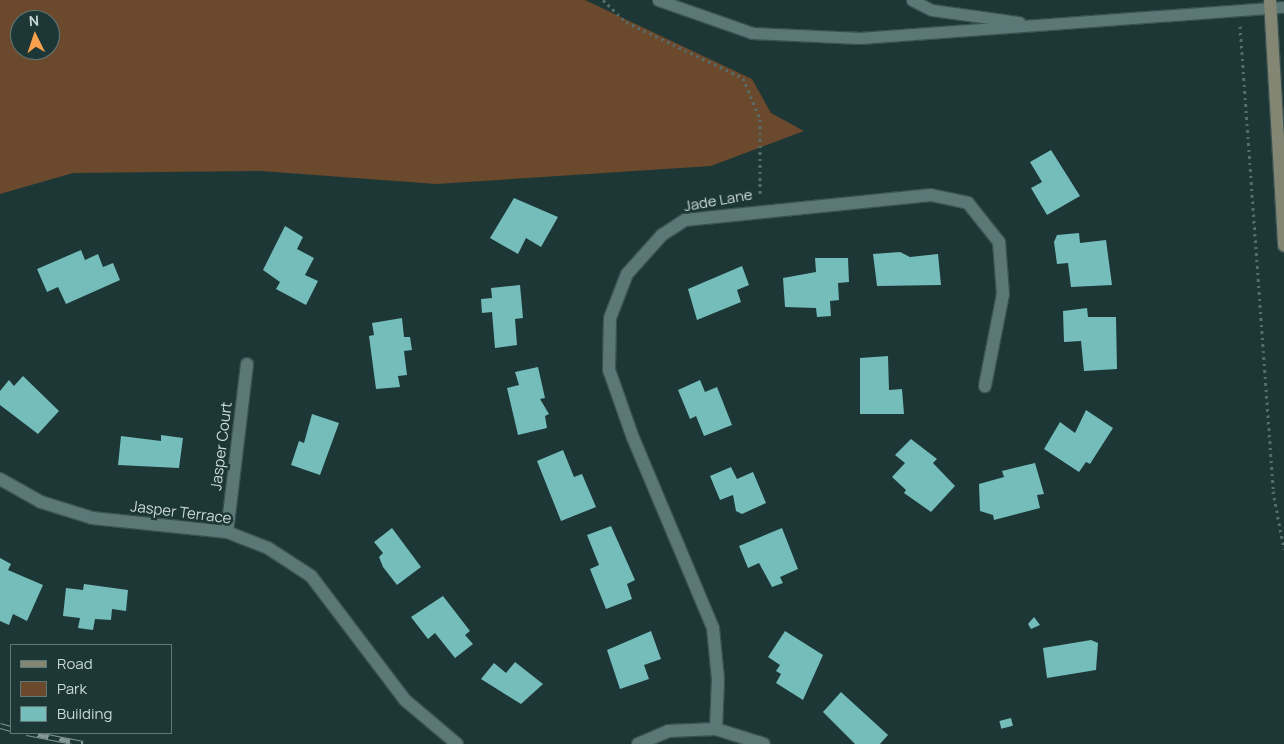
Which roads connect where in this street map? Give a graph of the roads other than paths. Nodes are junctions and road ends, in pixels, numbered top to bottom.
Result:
1 (658, 0) edge
2 (912, 0) edge
3 (1270, 4) edge
4 (1284, 7) edge
5 (1045, 25) junction
6 (1284, 246) edge
7 (247, 364) dead end
8 (985, 386) dead end
9 (0, 479) edge
10 (227, 532) junction
11 (716, 729) junction
12 (457, 744) edge
13 (638, 744) edge
14 (764, 744) edge

1 - 5 lane
2 - 5 lane
3 - 4 lane
3 - 5 lane
3 - 6 main road
7 - 10 street, Jasper Court
8 - 11 street, Jade Lane
9 - 10 street, Jasper Terrace
10 - 12 street, Jasper Terrace
11 - 13 street
11 - 14 street

